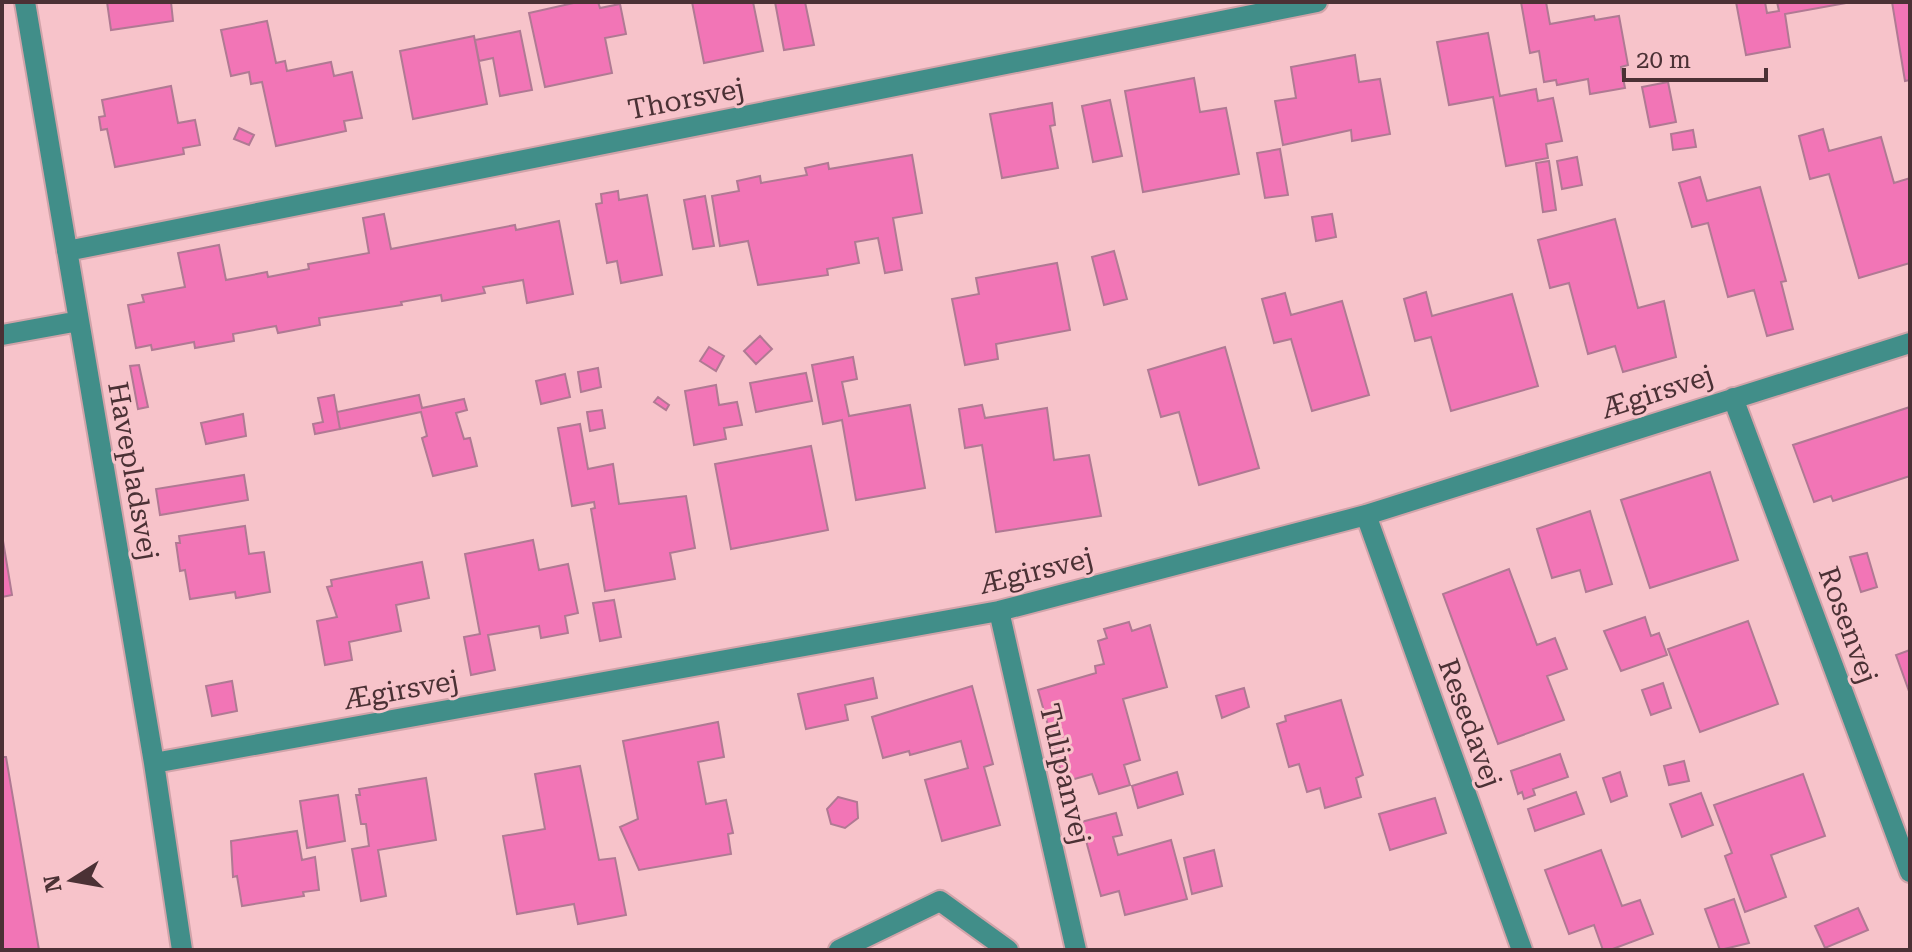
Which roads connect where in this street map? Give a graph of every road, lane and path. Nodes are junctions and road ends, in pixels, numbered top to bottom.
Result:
1 (25, 2) edge
2 (1317, 2) edge
3 (67, 251) junction
4 (79, 321) junction
5 (2, 335) edge
6 (1910, 343) edge
7 (1733, 398) junction
8 (1366, 515) junction
9 (999, 611) junction
10 (154, 763) junction
11 (1910, 872) edge
12 (182, 950) edge
13 (839, 950) edge
14 (1008, 950) edge
15 (1076, 950) edge
16 (1522, 950) edge

1 - 3 street, Havepladsvej
2 - 3 street, Thorsvej
3 - 4 street, Havepladsvej
4 - 5 street
4 - 10 street, Havepladsvej
6 - 7 street, Ægirsvej
7 - 8 street, Ægirsvej
7 - 11 street, Rosenvej
8 - 9 street, Ægirsvej
8 - 16 street, Resedavej
9 - 10 street, Ægirsvej
9 - 15 street, Tulipanvej
10 - 12 street, Havepladsvej
13 - 14 street

